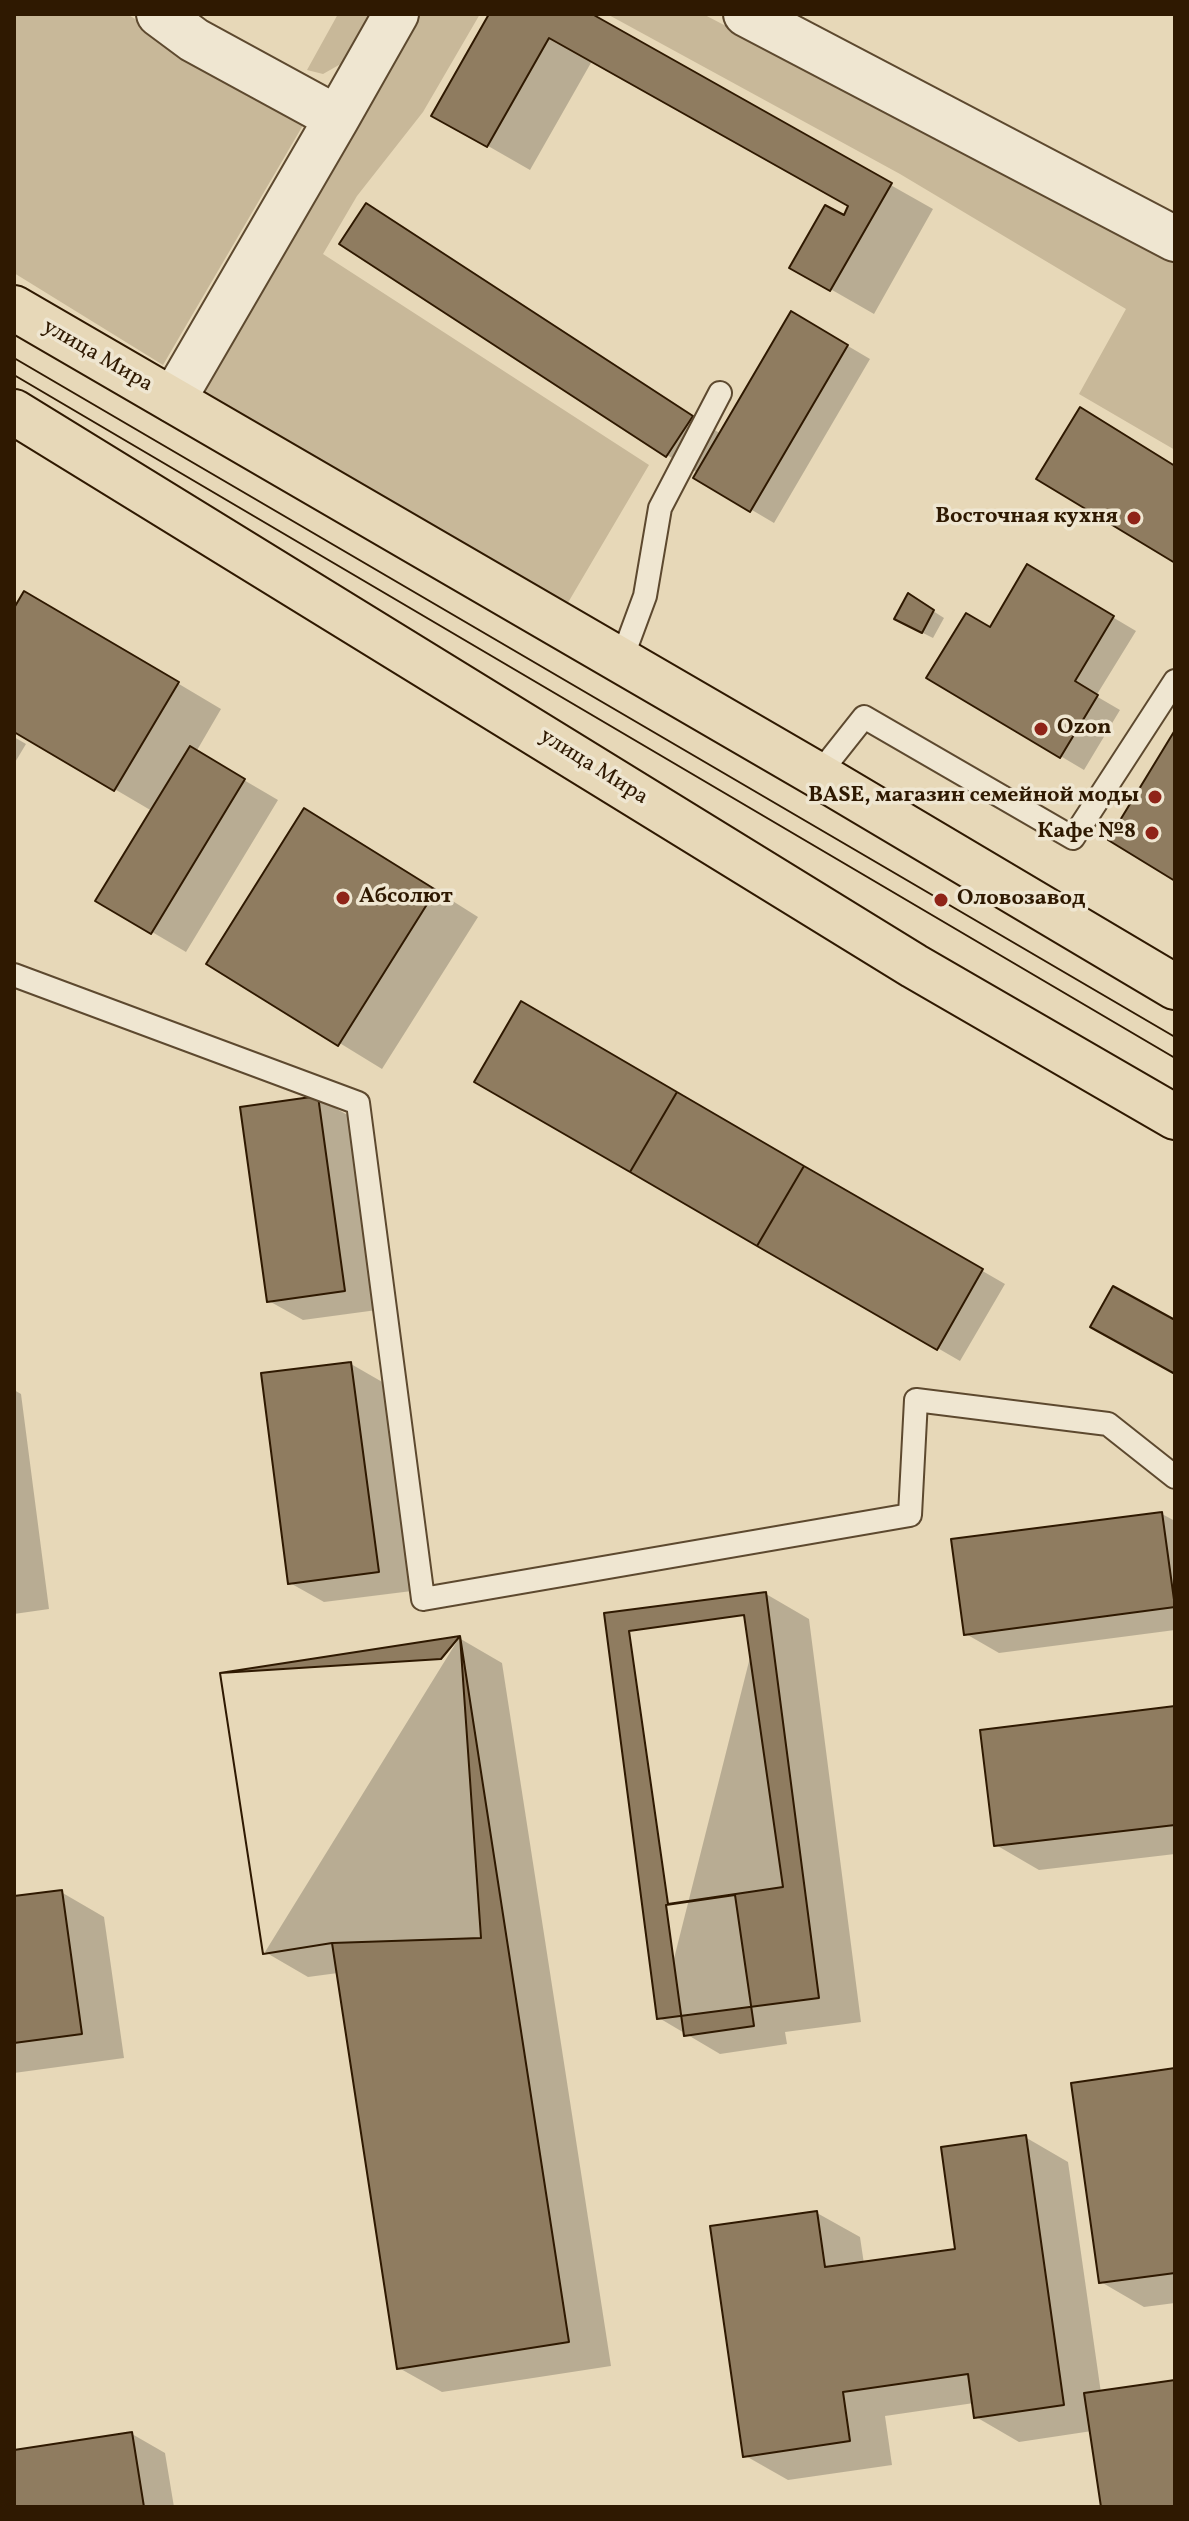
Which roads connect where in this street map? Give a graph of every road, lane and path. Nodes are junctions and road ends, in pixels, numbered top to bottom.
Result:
1 (159, 14) edge
2 (396, 14) edge
3 (746, 14) edge
4 (337, 118) junction
5 (1175, 239) edge
6 (14, 308) edge
7 (720, 393) dead end
8 (173, 400) junction
9 (14, 412) edge
10 (621, 661) junction
11 (1175, 681) edge
12 (818, 775) junction
13 (14, 975) edge
14 (1175, 987) edge
15 (1175, 1117) edge
16 (1175, 1477) edge

1 - 4 street
2 - 4 street
3 - 5 street
4 - 8 street
6 - 8 main road, улица Мира
7 - 10 lane
8 - 10 main road, улица Мира
9 - 15 main road, улица Мира
10 - 12 main road, улица Мира
11 - 12 lane
12 - 14 main road, улица Мира
13 - 16 lane

